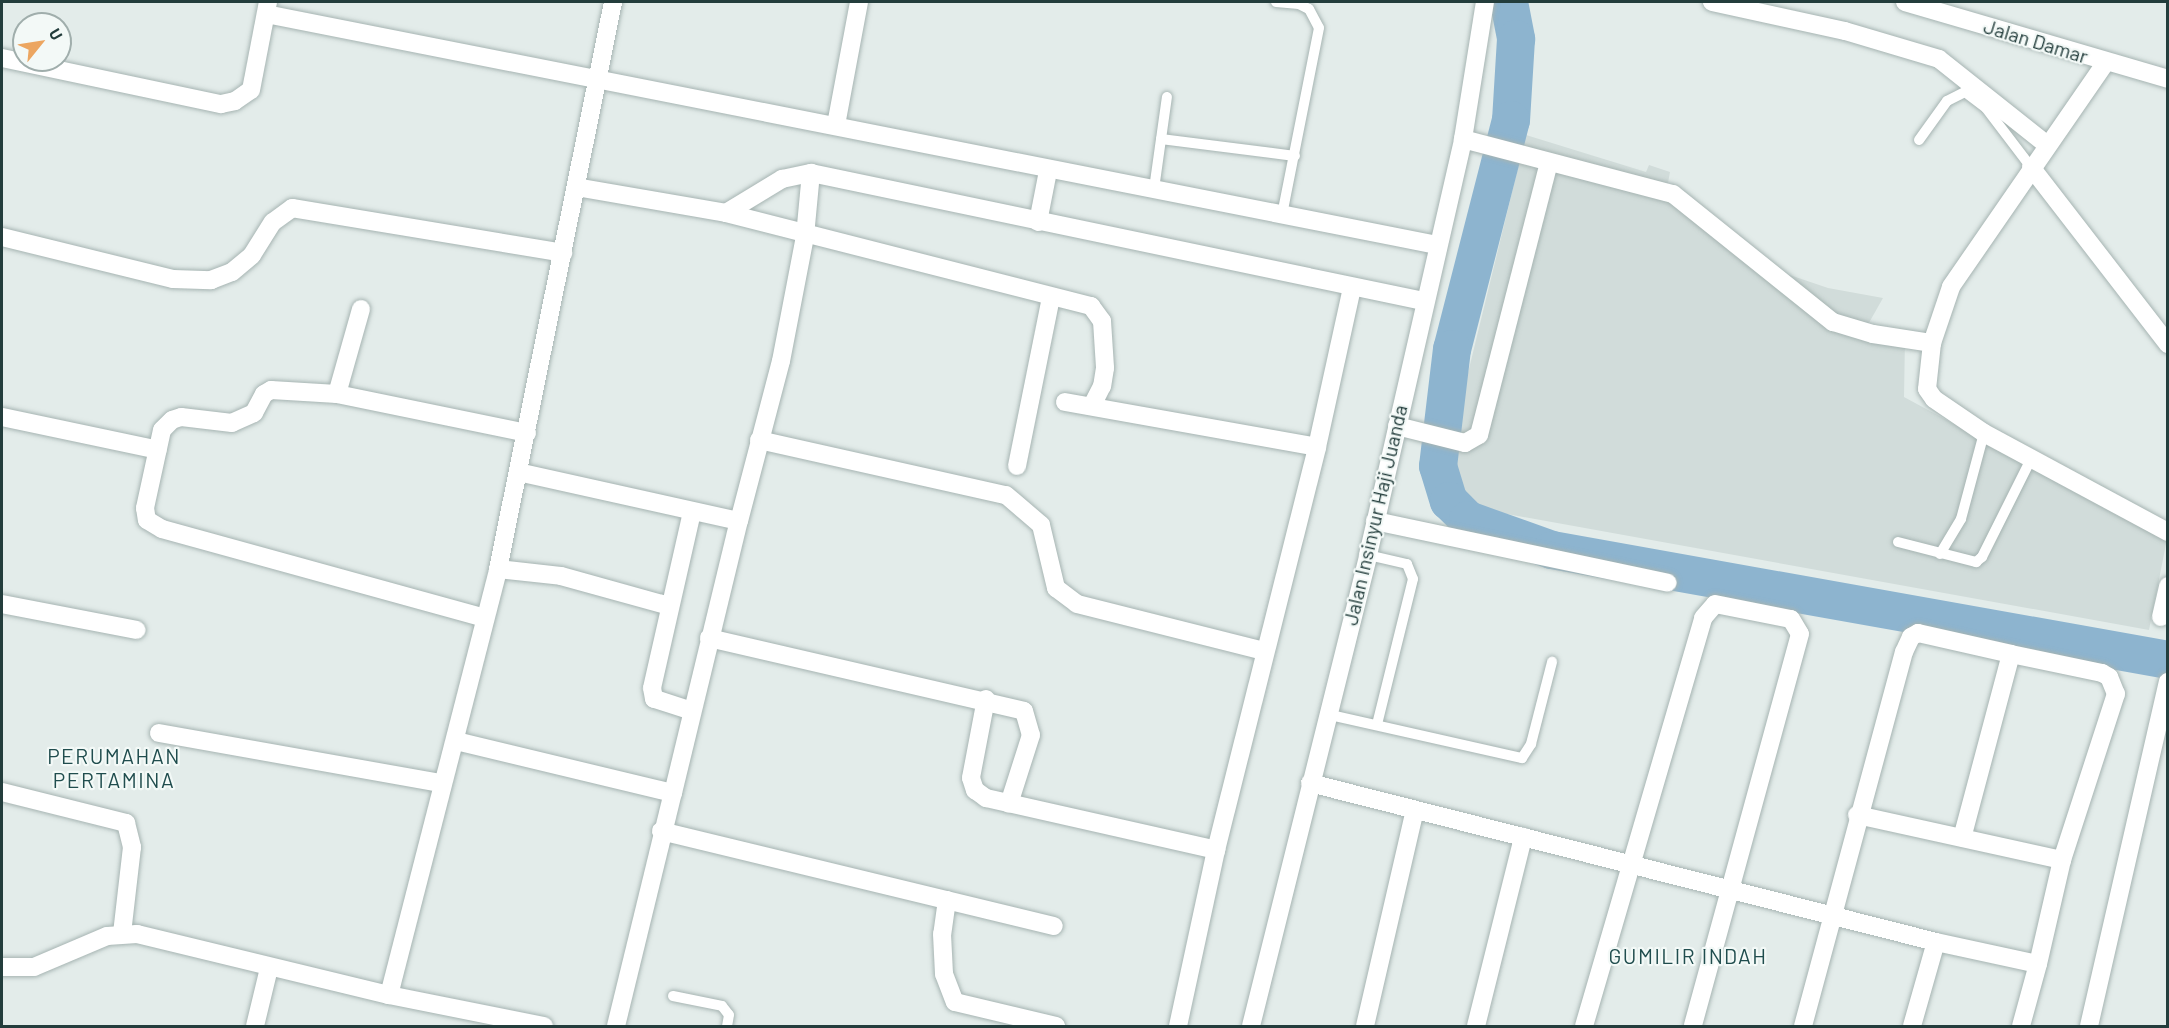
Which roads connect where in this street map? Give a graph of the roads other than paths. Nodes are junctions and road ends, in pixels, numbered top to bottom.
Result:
1 (613, 2) edge
2 (859, 2) edge
3 (1276, 2) edge
4 (1485, 2) edge
5 (1712, 2) edge
6 (1905, 2) edge
7 (267, 8) edge
8 (2, 58) edge
9 (2106, 62) junction
10 (597, 77) junction
11 (2168, 80) edge
12 (1167, 97) dead end
13 (836, 125) junction
14 (1161, 139) junction
15 (1463, 139) junction
16 (1919, 140) dead end
17 (2047, 144) junction
18 (1295, 156) junction
19 (1548, 163) junction
20 (2031, 167) junction
21 (1048, 171) junction
22 (811, 173) junction
23 (576, 187) junction
24 (1154, 189) junction
25 (726, 213) junction
26 (1282, 215) junction
27 (1038, 222) junction
28 (805, 236) junction
29 (2, 237) edge
30 (1437, 245) junction
31 (564, 253) junction
32 (1352, 288) junction
33 (1051, 298) junction
34 (1423, 301) junction
35 (361, 309) dead end
36 (1932, 343) junction
37 (2168, 344) edge
38 (337, 394) junction
39 (1065, 402) dead end
40 (1092, 406) junction
41 (2, 417) edge
42 (1397, 426) junction
43 (527, 433) junction
44 (1984, 433) junction
45 (759, 440) junction
46 (1317, 447) junction
47 (158, 450) junction
48 (2031, 458) junction
49 (1017, 466) dead end
50 (518, 472) junction
51 (692, 512) junction
52 (739, 521) junction
53 (1375, 522) junction
54 (2168, 532) edge
55 (1899, 542) dead end
56 (1940, 554) junction
57 (1368, 555) junction
58 (498, 569) junction
59 (1668, 584) dead end
60 (2168, 586) edge
61 (2, 604) edge
62 (669, 606) junction
63 (2161, 616) dead end
64 (485, 618) junction
65 (137, 630) dead end
66 (709, 638) junction
67 (1264, 651) junction
68 (2011, 654) junction
69 (1552, 662) dead end
70 (2168, 682) edge
71 (986, 699) junction
72 (692, 711) junction
73 (1326, 714) junction
74 (1377, 724) junction
75 (159, 733) dead end
76 (456, 741) junction
77 (440, 783) junction
78 (1310, 783) junction
79 (2, 792) edge
80 (673, 793) junction
81 (1009, 804) junction
82 (1415, 810) junction
83 (1857, 815) junction
84 (661, 831) junction
85 (1523, 837) junction
86 (1962, 838) junction
87 (1216, 850) junction
88 (2062, 861) junction
89 (1629, 864) junction
90 (1732, 890) junction
91 (947, 900) junction
92 (1833, 916) junction
93 (1054, 926) dead end
94 (122, 934) junction
95 (1936, 942) junction
96 (2038, 964) junction
97 (2, 968) edge
98 (269, 968) junction
99 (388, 995) junction
100 (673, 996) dead end
101 (255, 1026) edge
102 (544, 1026) edge
103 (616, 1026) edge
104 (727, 1026) edge
105 (1056, 1026) edge
106 (1178, 1026) edge
107 (1251, 1026) edge
108 (1365, 1026) edge
109 (1476, 1026) edge
110 (1584, 1026) edge
111 (1693, 1026) edge
112 (1803, 1026) edge
113 (1912, 1026) edge
114 (2021, 1026) edge
115 (2090, 1026) edge

1 - 10 street
2 - 13 street
3 - 18 lane
4 - 15 street, Jalan Insinyur Haji Juanda
5 - 17 street
6 - 9 street, Jalan Damar
7 - 8 street
7 - 10 street
9 - 11 street, Jalan Damar
9 - 17 street
10 - 13 street
10 - 23 street
12 - 14 lane
13 - 21 street
14 - 18 lane
14 - 24 lane
15 - 19 street
15 - 30 street, Jalan Insinyur Haji Juanda
16 - 20 lane
17 - 20 street
18 - 26 lane
19 - 36 street
19 - 42 street
20 - 36 street
20 - 37 street
21 - 24 street
21 - 27 street
22 - 25 street
22 - 27 street
22 - 28 street
23 - 25 street
23 - 31 street
24 - 26 street
25 - 28 street
26 - 30 street
27 - 32 street
28 - 33 street
28 - 45 street
29 - 31 street
30 - 34 street, Jalan Insinyur Haji Juanda
31 - 43 street
32 - 34 street
32 - 46 street
33 - 40 street
33 - 49 street
34 - 42 street, Jalan Insinyur Haji Juanda
35 - 38 street
36 - 44 street
38 - 43 street
38 - 47 street
39 - 40 street
40 - 46 street
41 - 47 street
42 - 53 street, Jalan Insinyur Haji Juanda
43 - 50 street
44 - 48 street
44 - 56 lane
45 - 52 street
45 - 67 street
46 - 67 street
47 - 64 street
48 - 54 street
48 - 56 lane
50 - 51 street
50 - 58 street
51 - 52 street
51 - 62 street
52 - 66 street
53 - 57 street, Jalan Insinyur Haji Juanda
53 - 59 street
55 - 56 lane
57 - 73 street, Jalan Insinyur Haji Juanda
57 - 74 lane
58 - 62 street
58 - 64 street
60 - 63 street
61 - 65 street
62 - 72 street
64 - 76 street
66 - 71 street
66 - 72 street
67 - 87 street
68 - 83 street
68 - 86 street
68 - 88 street
69 - 74 lane
70 - 115 street
71 - 81 street
71 - 81 street
72 - 80 street
73 - 74 lane
73 - 78 street, Jalan Insinyur Haji Juanda
75 - 77 street
76 - 77 street
76 - 80 street
77 - 99 street
78 - 82 street
78 - 107 street, Jalan Insinyur Haji Juanda
79 - 94 street
80 - 84 street
81 - 87 street
82 - 85 street
82 - 108 street
83 - 86 street
83 - 92 street
84 - 91 street
84 - 103 street
85 - 89 street
85 - 109 street
86 - 88 street
87 - 106 street
88 - 96 street
89 - 90 street
89 - 90 street
89 - 110 street
90 - 92 street
90 - 111 street
91 - 93 street
91 - 105 street
92 - 95 street
92 - 112 street
94 - 97 street
94 - 98 street
95 - 96 street
95 - 113 street
96 - 114 street
98 - 99 street
98 - 101 street
99 - 102 street
100 - 104 lane

